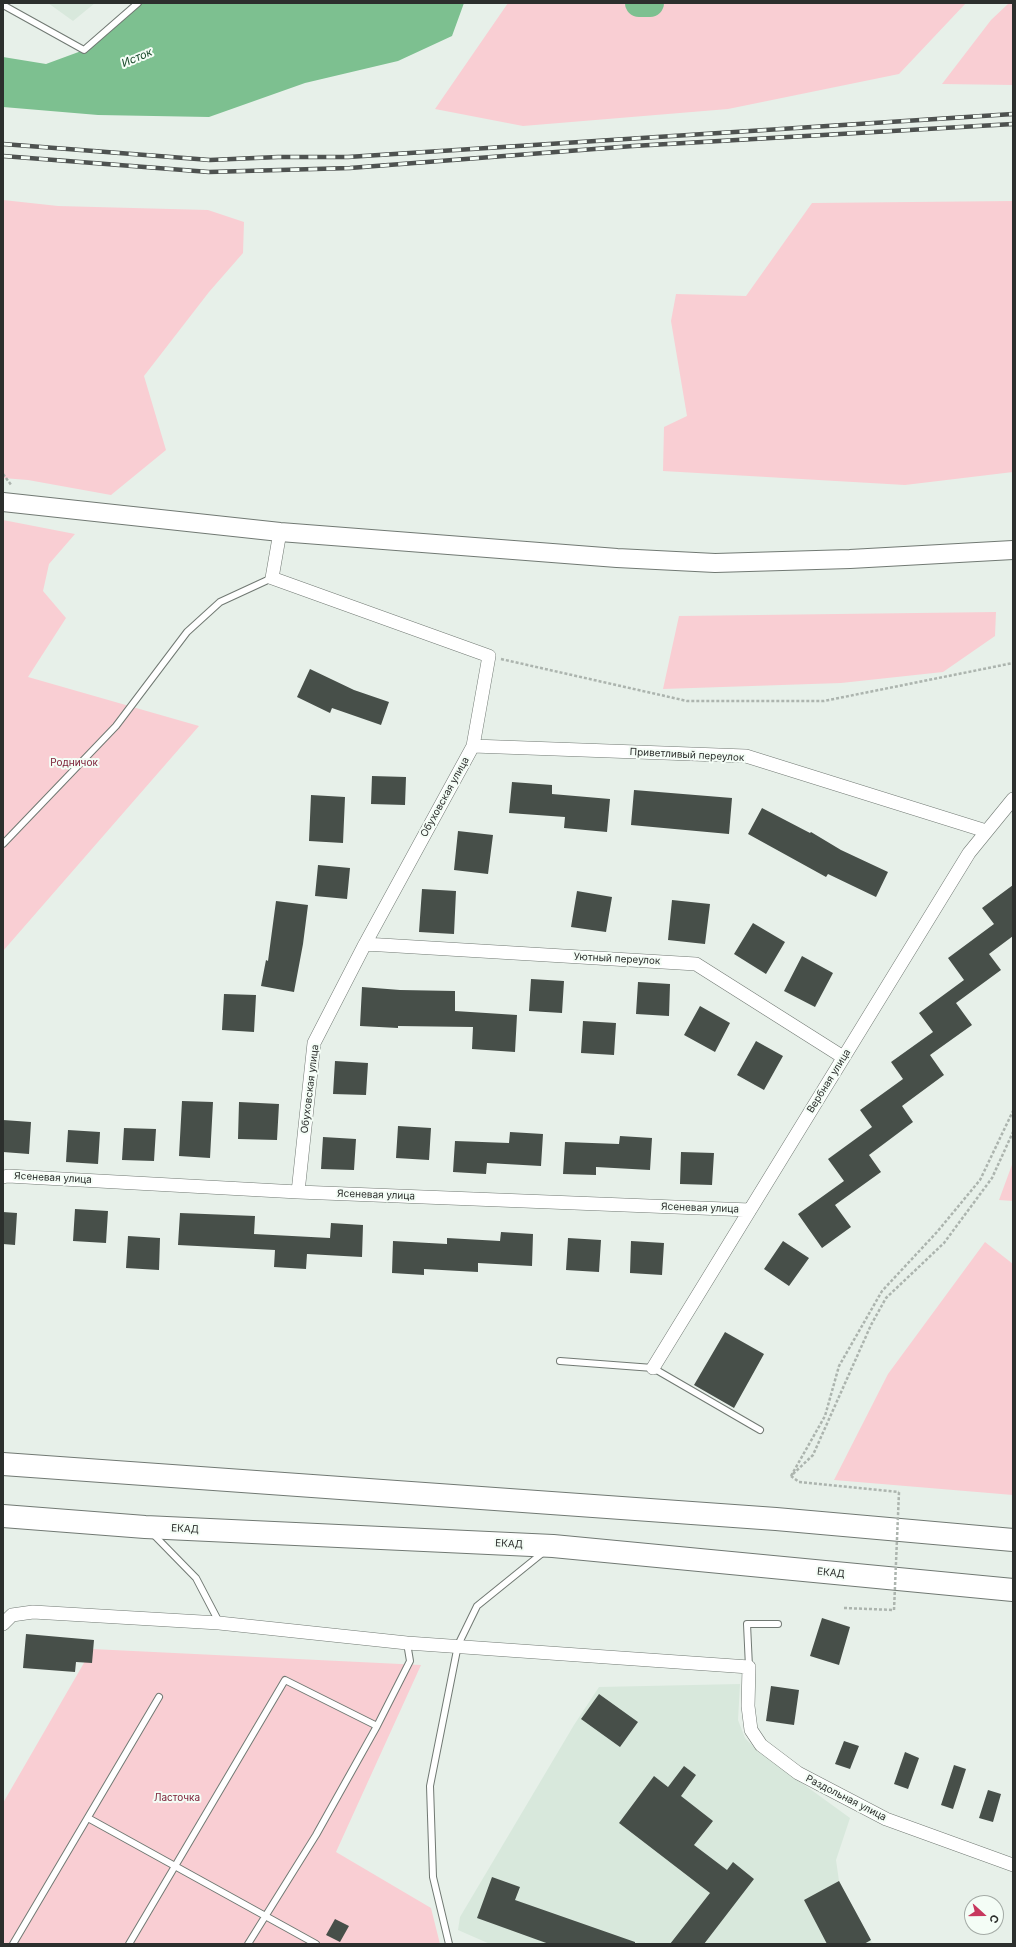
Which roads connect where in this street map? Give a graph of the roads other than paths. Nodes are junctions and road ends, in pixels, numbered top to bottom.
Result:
1 (138, 3) edge
2 (3, 6) edge
3 (3, 502) edge
4 (280, 532) junction
5 (1013, 550) edge
6 (272, 578) junction
7 (473, 746) junction
8 (1013, 799) edge
9 (986, 831) junction
10 (3, 844) edge
11 (365, 944) junction
12 (843, 1057) junction
13 (3, 1177) edge
14 (298, 1192) junction
15 (750, 1210) junction
16 (560, 1361) dead end
17 (653, 1368) junction
18 (760, 1430) dead end
19 (3, 1464) edge
20 (3, 1516) edge
21 (145, 1527) junction
22 (1013, 1540) edge
23 (553, 1546) junction
24 (1013, 1590) edge
25 (8, 1619) edge
26 (219, 1623) junction
27 (778, 1624) dead end
28 (406, 1643) junction
29 (458, 1645) junction
30 (749, 1667) junction
31 (159, 1697) dead end
32 (377, 1726) junction
33 (88, 1818) junction
34 (1013, 1865) edge
35 (174, 1867) junction
36 (264, 1916) junction
37 (13, 1944) edge
38 (129, 1944) edge
39 (248, 1944) edge
40 (316, 1944) edge
41 (449, 1944) edge

1 - 2 lane
3 - 4 main road
4 - 5 main road
4 - 6 street
6 - 7 street, Обуховская улица
6 - 10 lane
7 - 9 street, Приветливый переулок
7 - 11 street, Обуховская улица
8 - 9 street, Вербная улица
9 - 12 street, Вербная улица
11 - 12 street, Уютный переулок
11 - 14 street, Обуховская улица
12 - 15 street, Вербная улица
13 - 14 street, Ясеневая улица
14 - 15 street, Ясеневая улица
15 - 17 street, Вербная улица
16 - 17 lane
17 - 18 lane
19 - 22 highway
20 - 21 highway, ЕКАД
21 - 23 highway, ЕКАД
21 - 26 lane
23 - 24 highway, ЕКАД
23 - 29 lane
25 - 26 street
26 - 28 street
27 - 30 lane
28 - 29 street
28 - 32 lane
29 - 30 street
29 - 41 lane
30 - 34 street, Раздольная улица
31 - 33 lane
32 - 35 lane
32 - 36 lane
33 - 35 lane
33 - 37 lane
35 - 36 lane
35 - 38 lane
36 - 39 lane
36 - 40 lane

